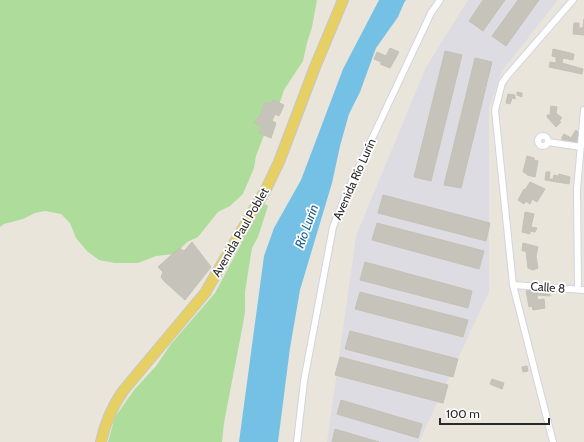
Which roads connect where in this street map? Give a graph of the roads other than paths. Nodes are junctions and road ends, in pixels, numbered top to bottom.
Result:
1 (343, 0) edge
2 (440, 0) edge
3 (573, 0) edge
4 (584, 110) edge
5 (548, 142) dead end
6 (581, 147) junction
7 (513, 284) junction
8 (581, 290) edge
9 (101, 442) edge
10 (297, 442) edge
11 (552, 442) edge

1 - 9 main road, Avenida Paul Poblet
2 - 10 street, Avenida Río Lurín
3 - 7 street
4 - 6 street
5 - 6 street
6 - 8 street
7 - 8 street, Calle 8
7 - 11 street

